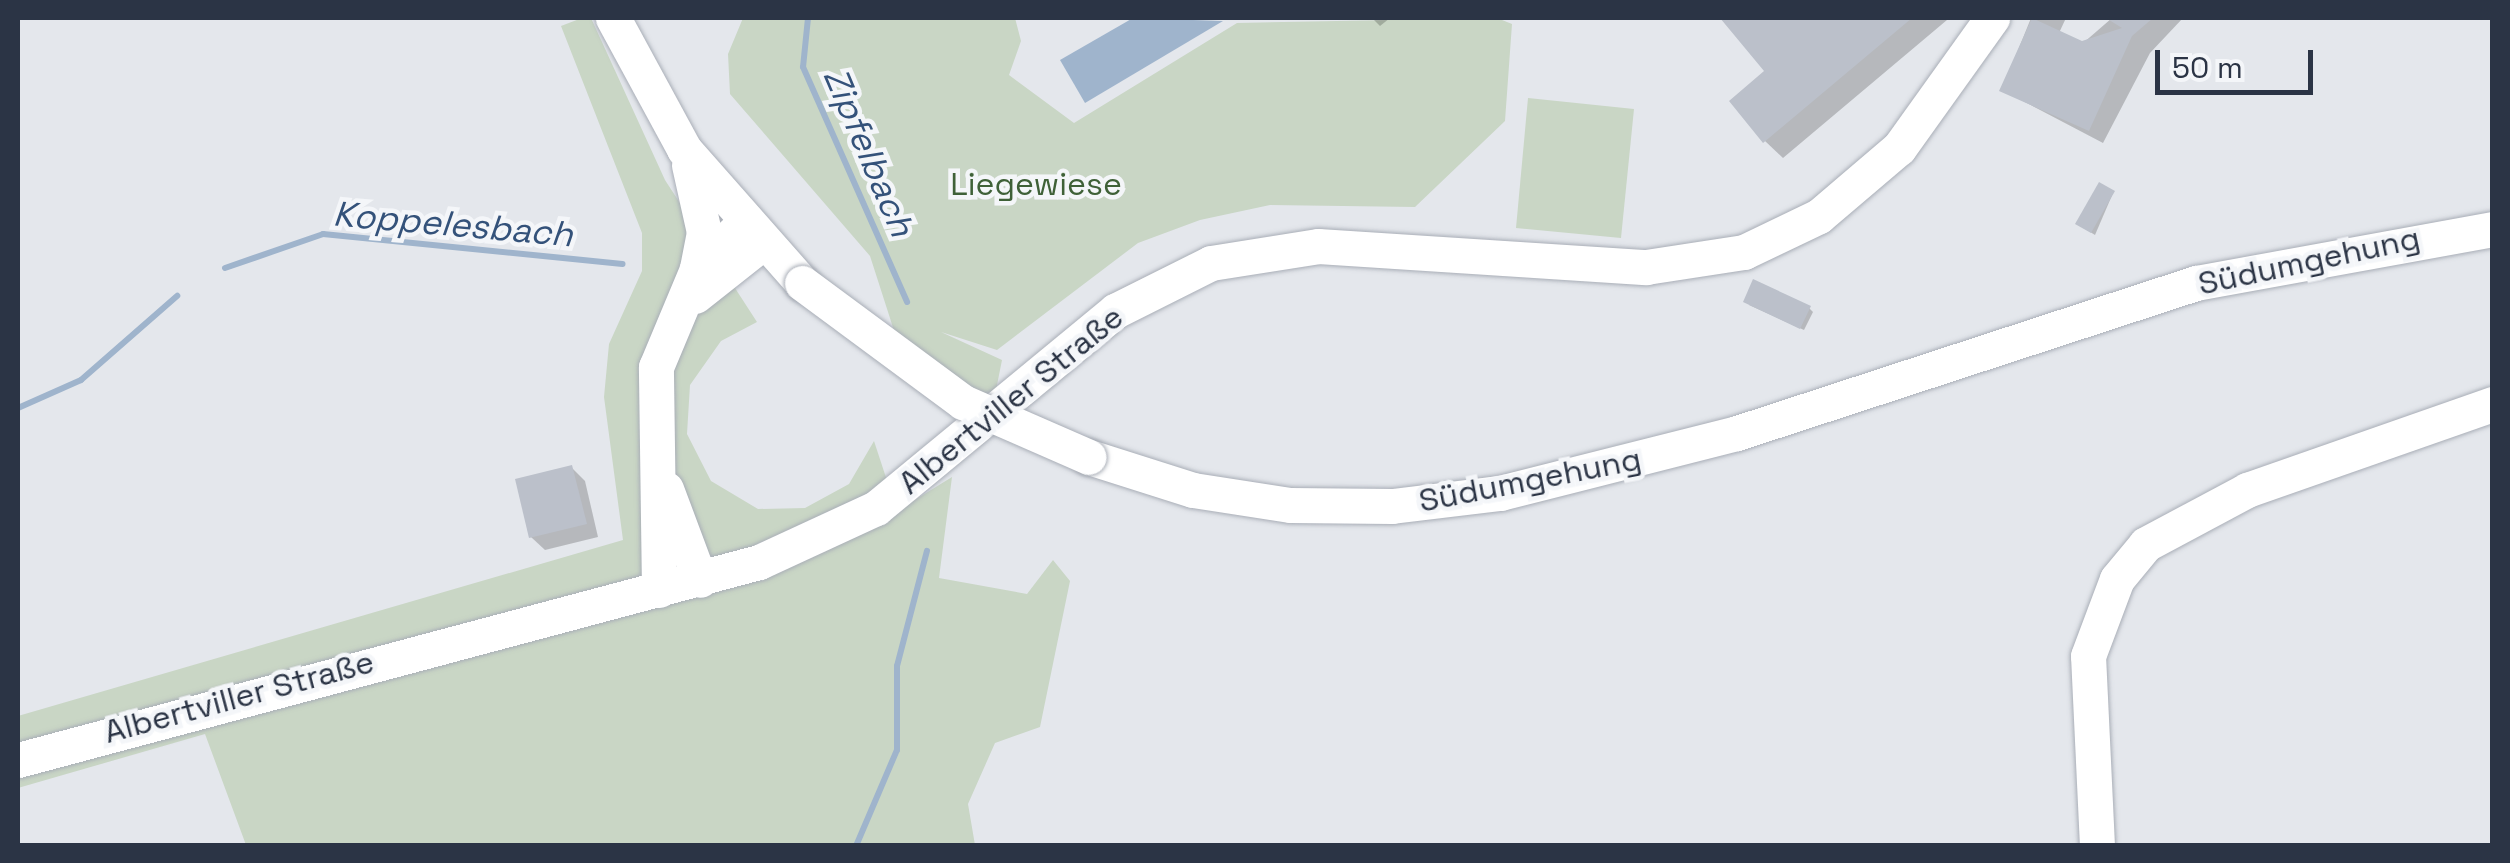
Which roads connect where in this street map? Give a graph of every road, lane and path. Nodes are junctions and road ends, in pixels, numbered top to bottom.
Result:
1 (613, 18) edge
2 (1992, 18) edge
3 (684, 149) junction
4 (2492, 228) edge
5 (753, 233) junction
6 (697, 269) junction
7 (675, 313) junction
8 (2492, 404) edge
9 (656, 465) junction
10 (700, 580) junction
11 (659, 590) junction
12 (18, 760) edge
13 (2097, 846) edge

1 - 3 street, Südumgehung
2 - 10 street, Albertviller Straße
3 - 5 street, Südumgehung
3 - 6 street
4 - 5 street, Südumgehung, bridge
5 - 6 street
5 - 7 street
6 - 7 street
7 - 9 street
8 - 13 street
9 - 10 street
9 - 11 street
10 - 11 street, Albertviller Straße
11 - 12 street, Albertviller Straße

